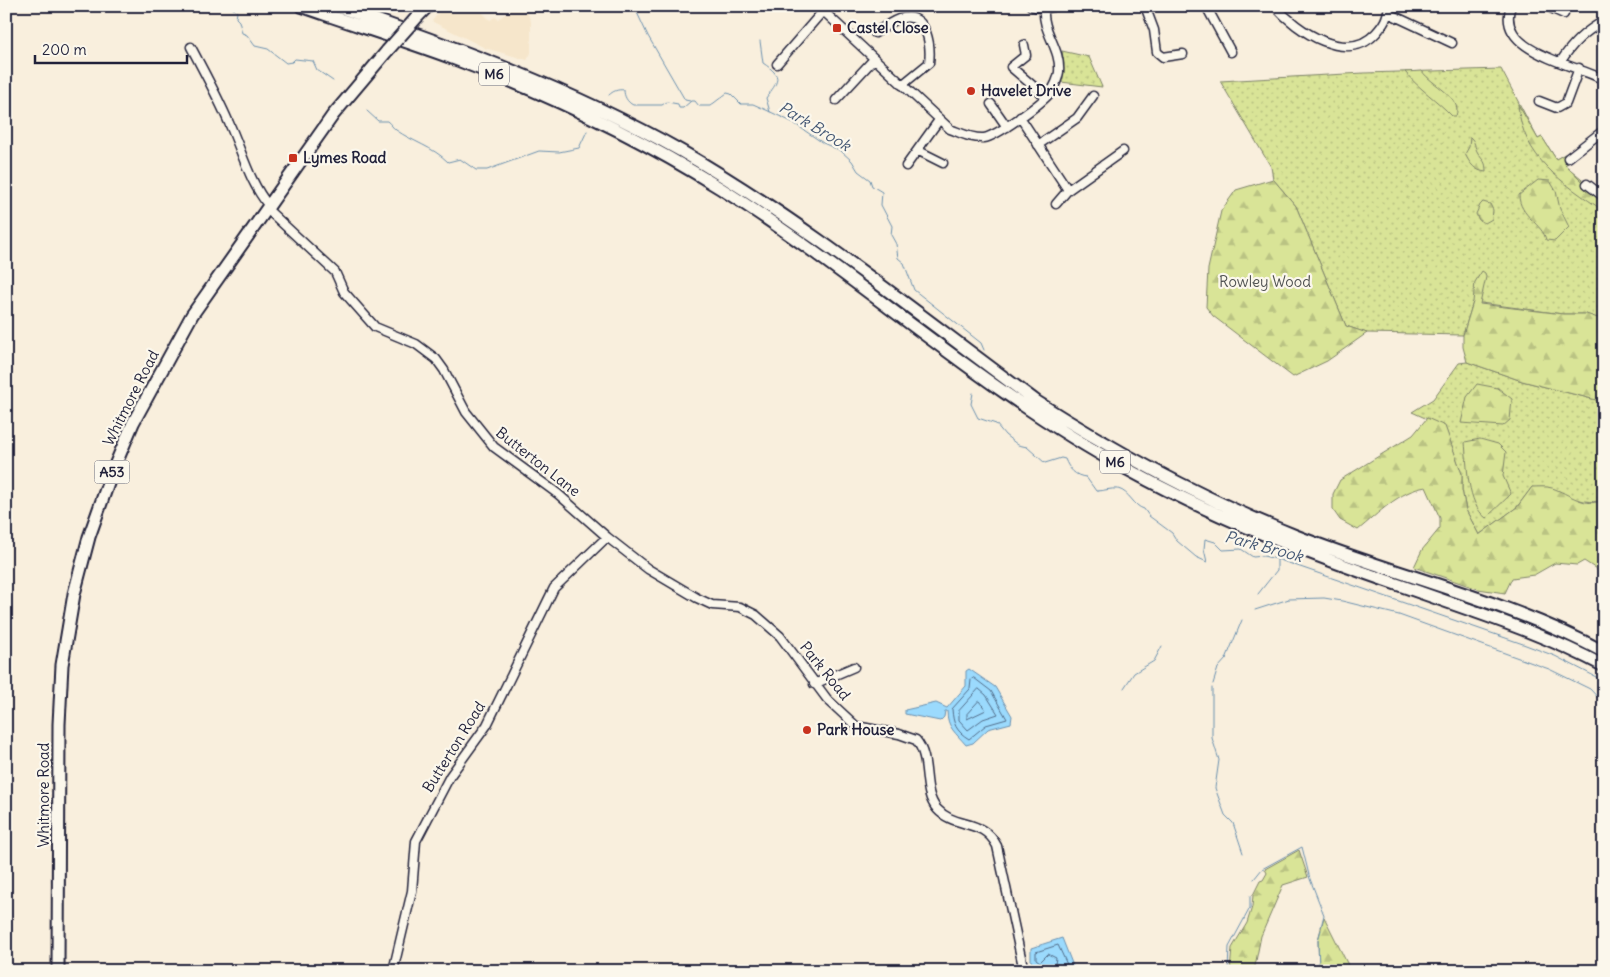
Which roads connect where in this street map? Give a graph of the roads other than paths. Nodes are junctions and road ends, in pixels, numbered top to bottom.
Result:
1 (301, 6) edge
2 (336, 6) edge
3 (428, 6) edge
4 (1031, 6) edge
5 (1057, 6) edge
6 (1145, 6) edge
7 (1206, 6) edge
8 (1275, 6) edge
9 (1511, 6) edge
10 (1546, 6) edge
11 (821, 9) edge
12 (1044, 9) junction
13 (1388, 10) edge
14 (1560, 10) edge
15 (1604, 21) edge
16 (875, 33) dead end
17 (1452, 43) dead end
18 (1024, 45) dead end
19 (191, 47) dead end
20 (1230, 52) dead end
21 (1183, 54) dead end
22 (874, 59) junction
23 (1561, 62) junction
24 (777, 64) dead end
25 (1579, 68) junction
26 (1604, 80) edge
27 (902, 85) junction
28 (1046, 96) junction
29 (1093, 96) dead end
30 (836, 100) dead end
31 (1539, 101) dead end
32 (991, 104) dead end
33 (1020, 116) junction
34 (939, 120) junction
35 (1007, 127) junction
36 (1604, 130) edge
37 (1038, 145) junction
38 (919, 151) junction
39 (1123, 151) dead end
40 (1568, 158) dead end
41 (944, 163) dead end
42 (907, 166) dead end
43 (1586, 184) dead end
44 (1068, 190) junction
45 (1604, 197) edge
46 (1056, 204) dead end
47 (268, 208) junction
48 (607, 537) junction
49 (745, 610) joint
50 (1604, 652) edge
51 (1604, 666) edge
52 (854, 667) dead end
53 (814, 684) junction
54 (58, 971) edge
55 (393, 971) edge
56 (1024, 971) edge

1 - 51 highway, M6
2 - 50 highway, M6
3 - 47 highway, Whitmore Road / A53, bridge
4 - 12 street
5 - 12 street
6 - 21 street
7 - 20 street
8 - 13 street
9 - 23 street
10 - 14 street
11 - 22 street
11 - 24 street
12 - 28 street
13 - 17 street
15 - 23 street
16 - 27 street
18 - 28 street
19 - 47 street
22 - 27 street
22 - 30 street
23 - 25 street
25 - 26 street
25 - 31 street
27 - 34 street
28 - 33 street
29 - 37 street
32 - 35 street
33 - 35 street
33 - 37 street
34 - 35 street
34 - 38 street
36 - 40 street
37 - 44 street
38 - 41 street
38 - 42 street
39 - 44 street
43 - 45 street
44 - 46 street
47 - 48 street, Butterton Lane
47 - 54 highway, Whitmore Road / A53
48 - 49 street, Butterton Lane
48 - 55 street, Butterton Road
49 - 53 street, Park Road
52 - 53 street
53 - 56 street, Park Road

